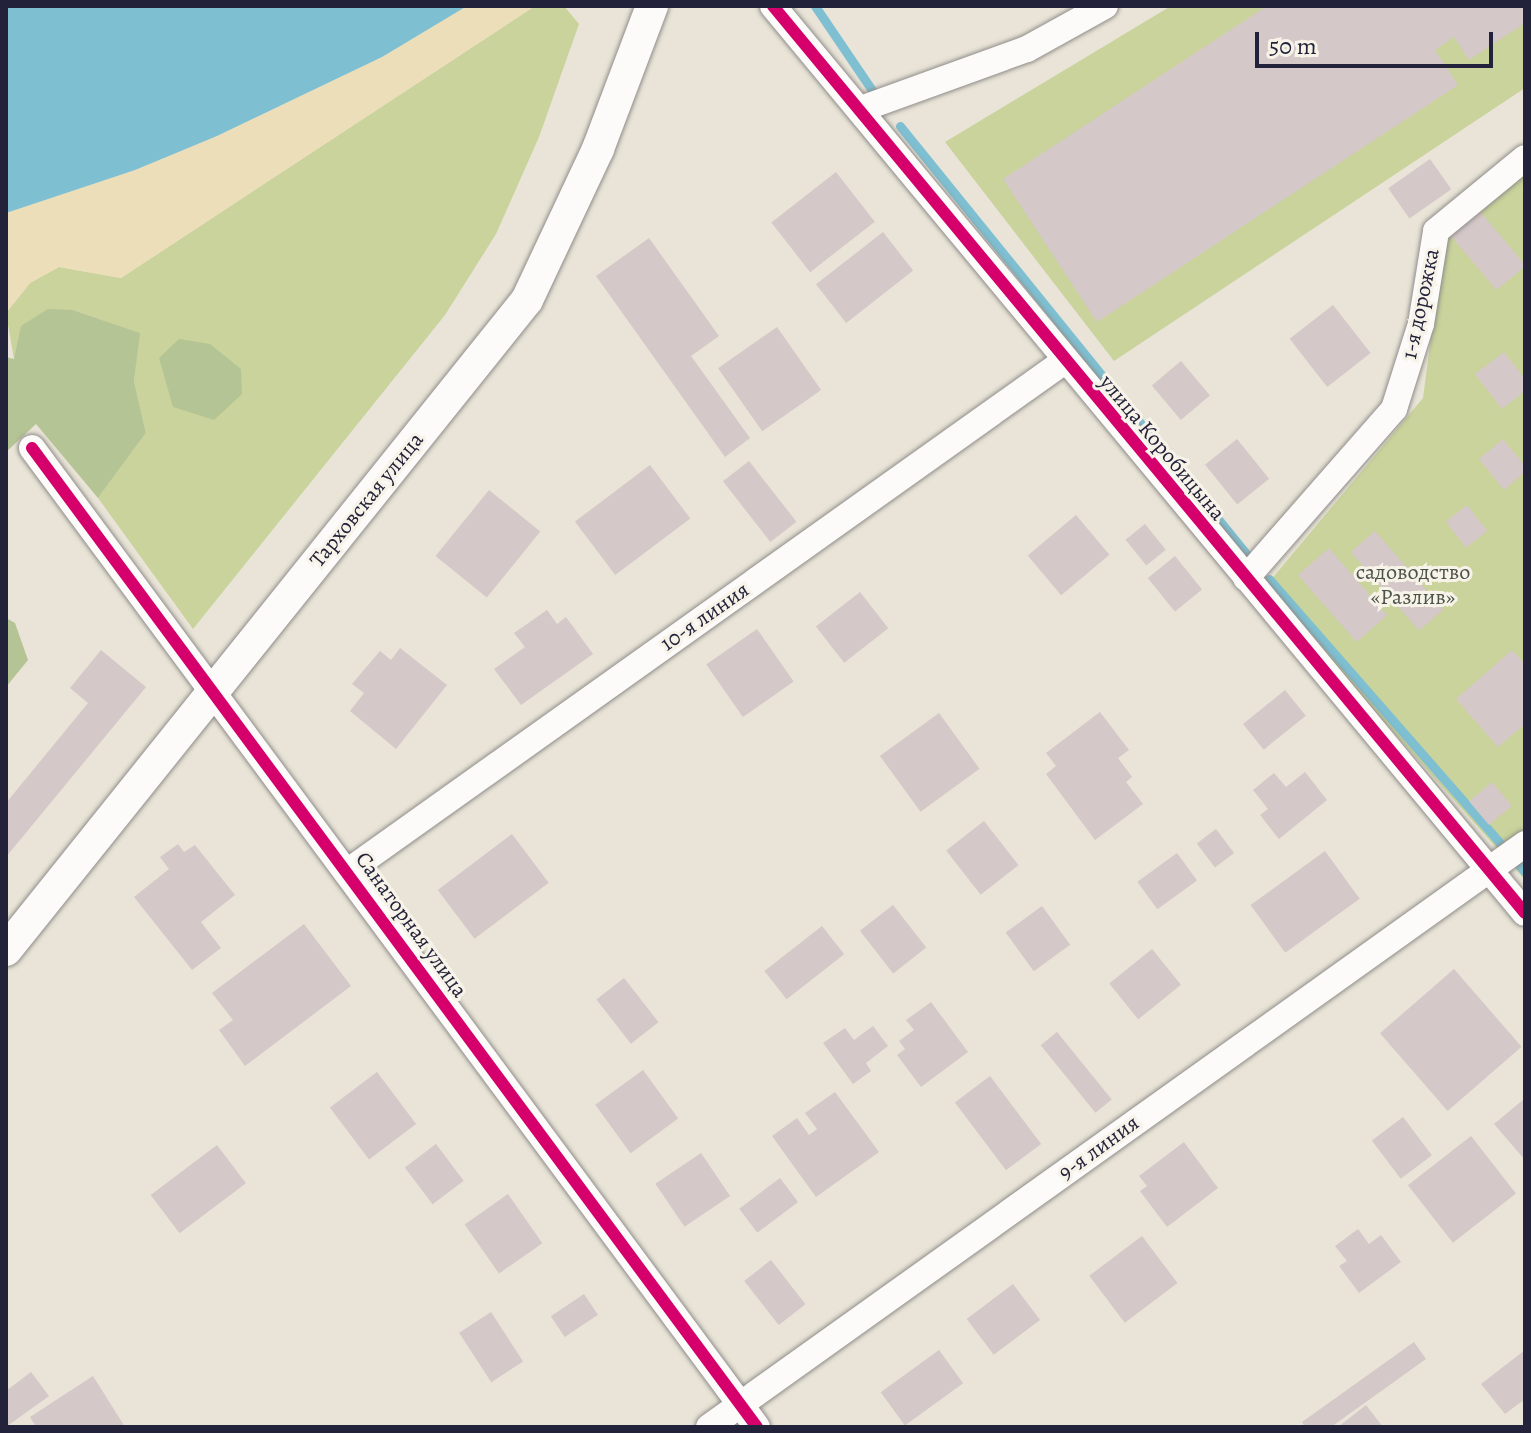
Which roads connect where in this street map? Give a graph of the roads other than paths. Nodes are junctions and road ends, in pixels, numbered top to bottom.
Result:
1 (652, 6) edge
2 (773, 6) edge
3 (1105, 6) edge
4 (861, 109) junction
5 (1525, 158) edge
6 (1063, 362) junction
7 (32, 448) dead end
8 (1246, 578) junction
9 (212, 688) junction
10 (1525, 844) edge
11 (1487, 868) junction
12 (347, 872) junction
13 (1525, 913) edge
14 (6, 950) edge
15 (740, 1404) junction
16 (709, 1427) edge
17 (757, 1427) edge

1 - 9 street, Тарховская улица
2 - 4 street, улица Коробицына
3 - 4 street
4 - 6 street, улица Коробицына
5 - 8 street, 1-я дорожка
6 - 8 street, улица Коробицына
6 - 12 street, 10-я линия
7 - 9 street, Санаторная улица
8 - 11 street, улица Коробицына
9 - 12 street, Санаторная улица
9 - 14 street, Тарховская улица
10 - 11 street, 9-я линия
11 - 13 street, улица Коробицына
11 - 15 street, 9-я линия
12 - 15 street, Санаторная улица
15 - 16 street, 9-я линия
15 - 17 street, Санаторная улица

